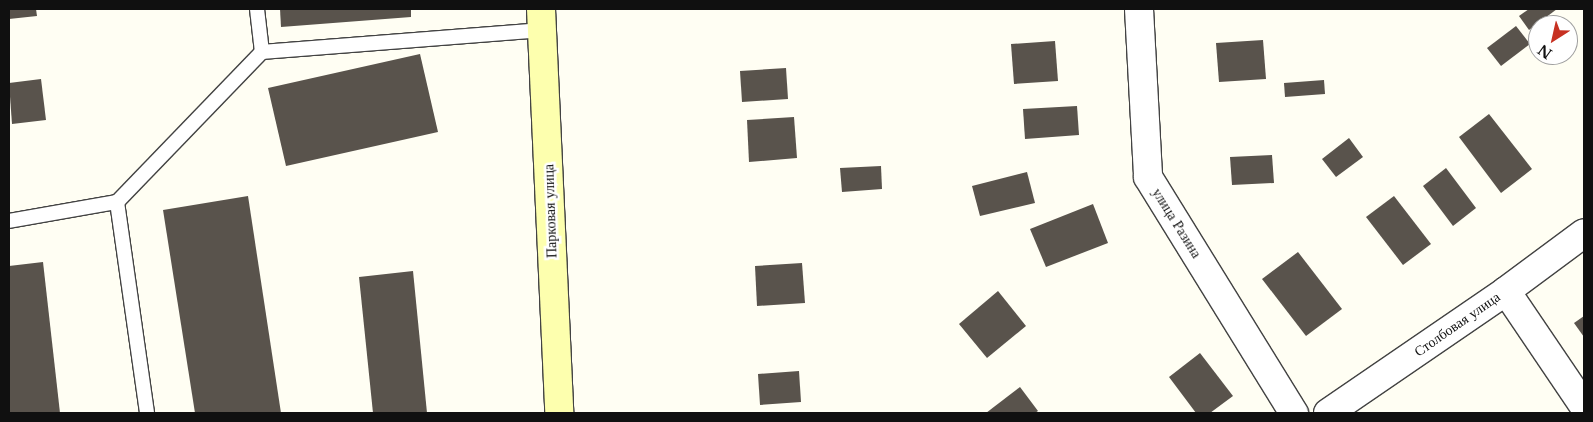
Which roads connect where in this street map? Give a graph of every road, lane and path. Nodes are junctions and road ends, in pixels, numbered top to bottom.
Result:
1 (257, 9) edge
2 (1139, 9) edge
3 (542, 19) edge
4 (262, 52) junction
5 (117, 202) junction
6 (9, 221) edge
7 (1584, 233) edge
8 (1506, 291) junction
9 (1584, 406) edge
10 (147, 413) edge
11 (559, 413) edge
12 (1294, 413) edge
13 (1328, 413) edge

1 - 4 lane
2 - 12 street, улица Разина
3 - 4 lane
3 - 11 main road, Парковая улица
4 - 5 lane
5 - 6 lane
5 - 10 lane
7 - 8 street, Столбовая улица
8 - 9 street
8 - 13 street, Столбовая улица

